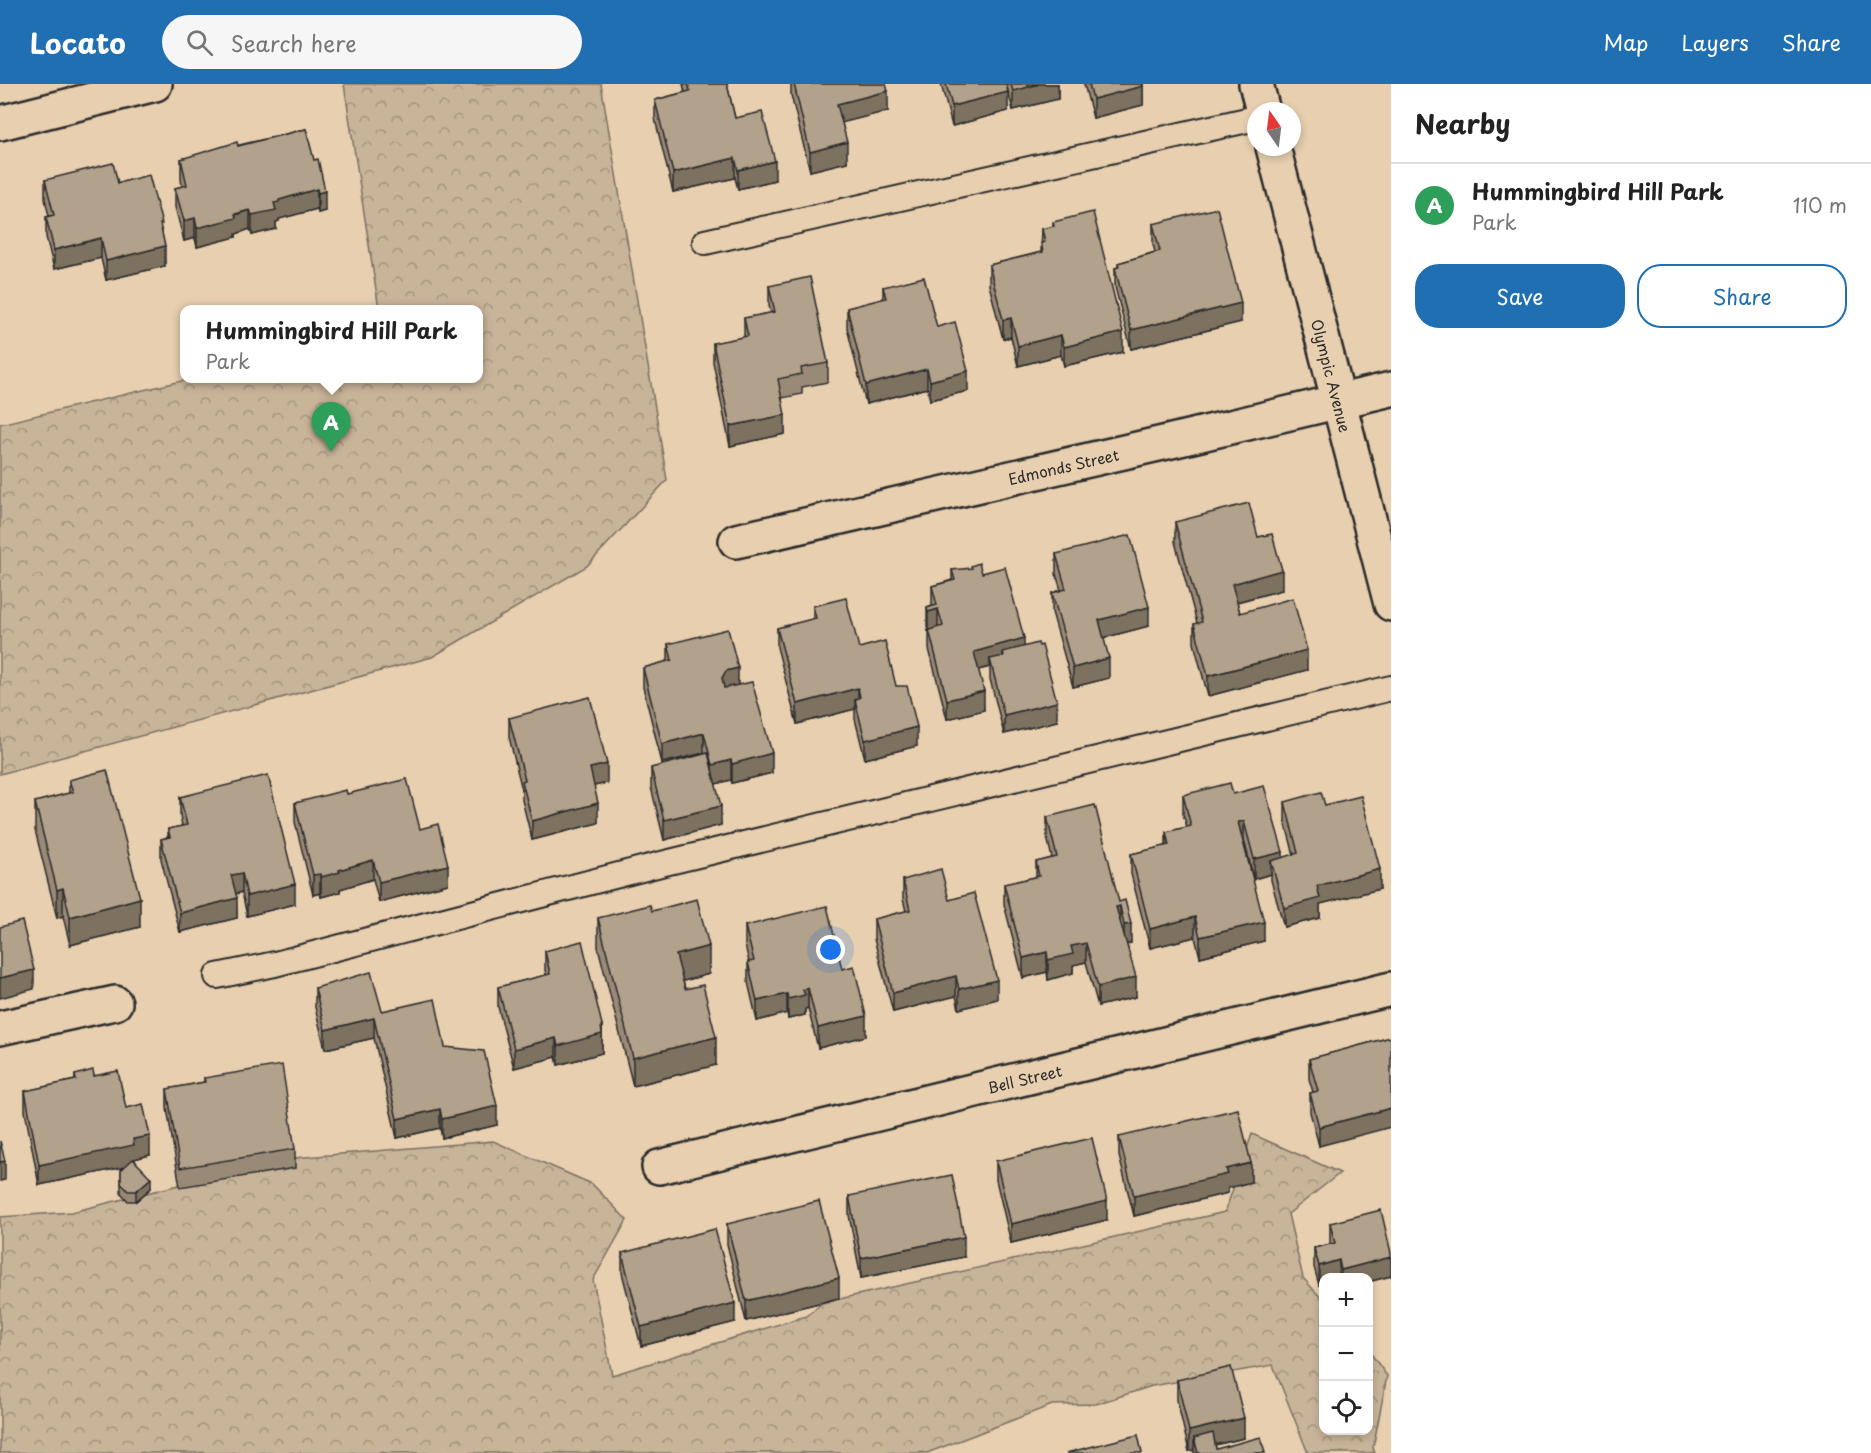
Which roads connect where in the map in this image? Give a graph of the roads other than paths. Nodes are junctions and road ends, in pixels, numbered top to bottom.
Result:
1 (155, 84) edge
2 (1256, 84) edge
3 (1261, 102) edge
4 (1247, 120) edge
5 (0, 123) edge
6 (1275, 156) edge
7 (705, 242) dead end
8 (1391, 389) edge
9 (1339, 402) junction
10 (736, 541) dead end
11 (1391, 604) edge
12 (1391, 688) edge
13 (217, 976) dead end
14 (1391, 989) edge
15 (115, 1003) dead end
16 (0, 1028) edge
17 (659, 1167) dead end

1 - 5 street
2 - 3 street
4 - 7 lane
6 - 9 street, Olympic Avenue
8 - 9 street, Edmonds Street
9 - 10 street, Edmonds Street
9 - 11 street, Olympic Avenue
12 - 13 lane
14 - 17 street, Bell Street
15 - 16 street

